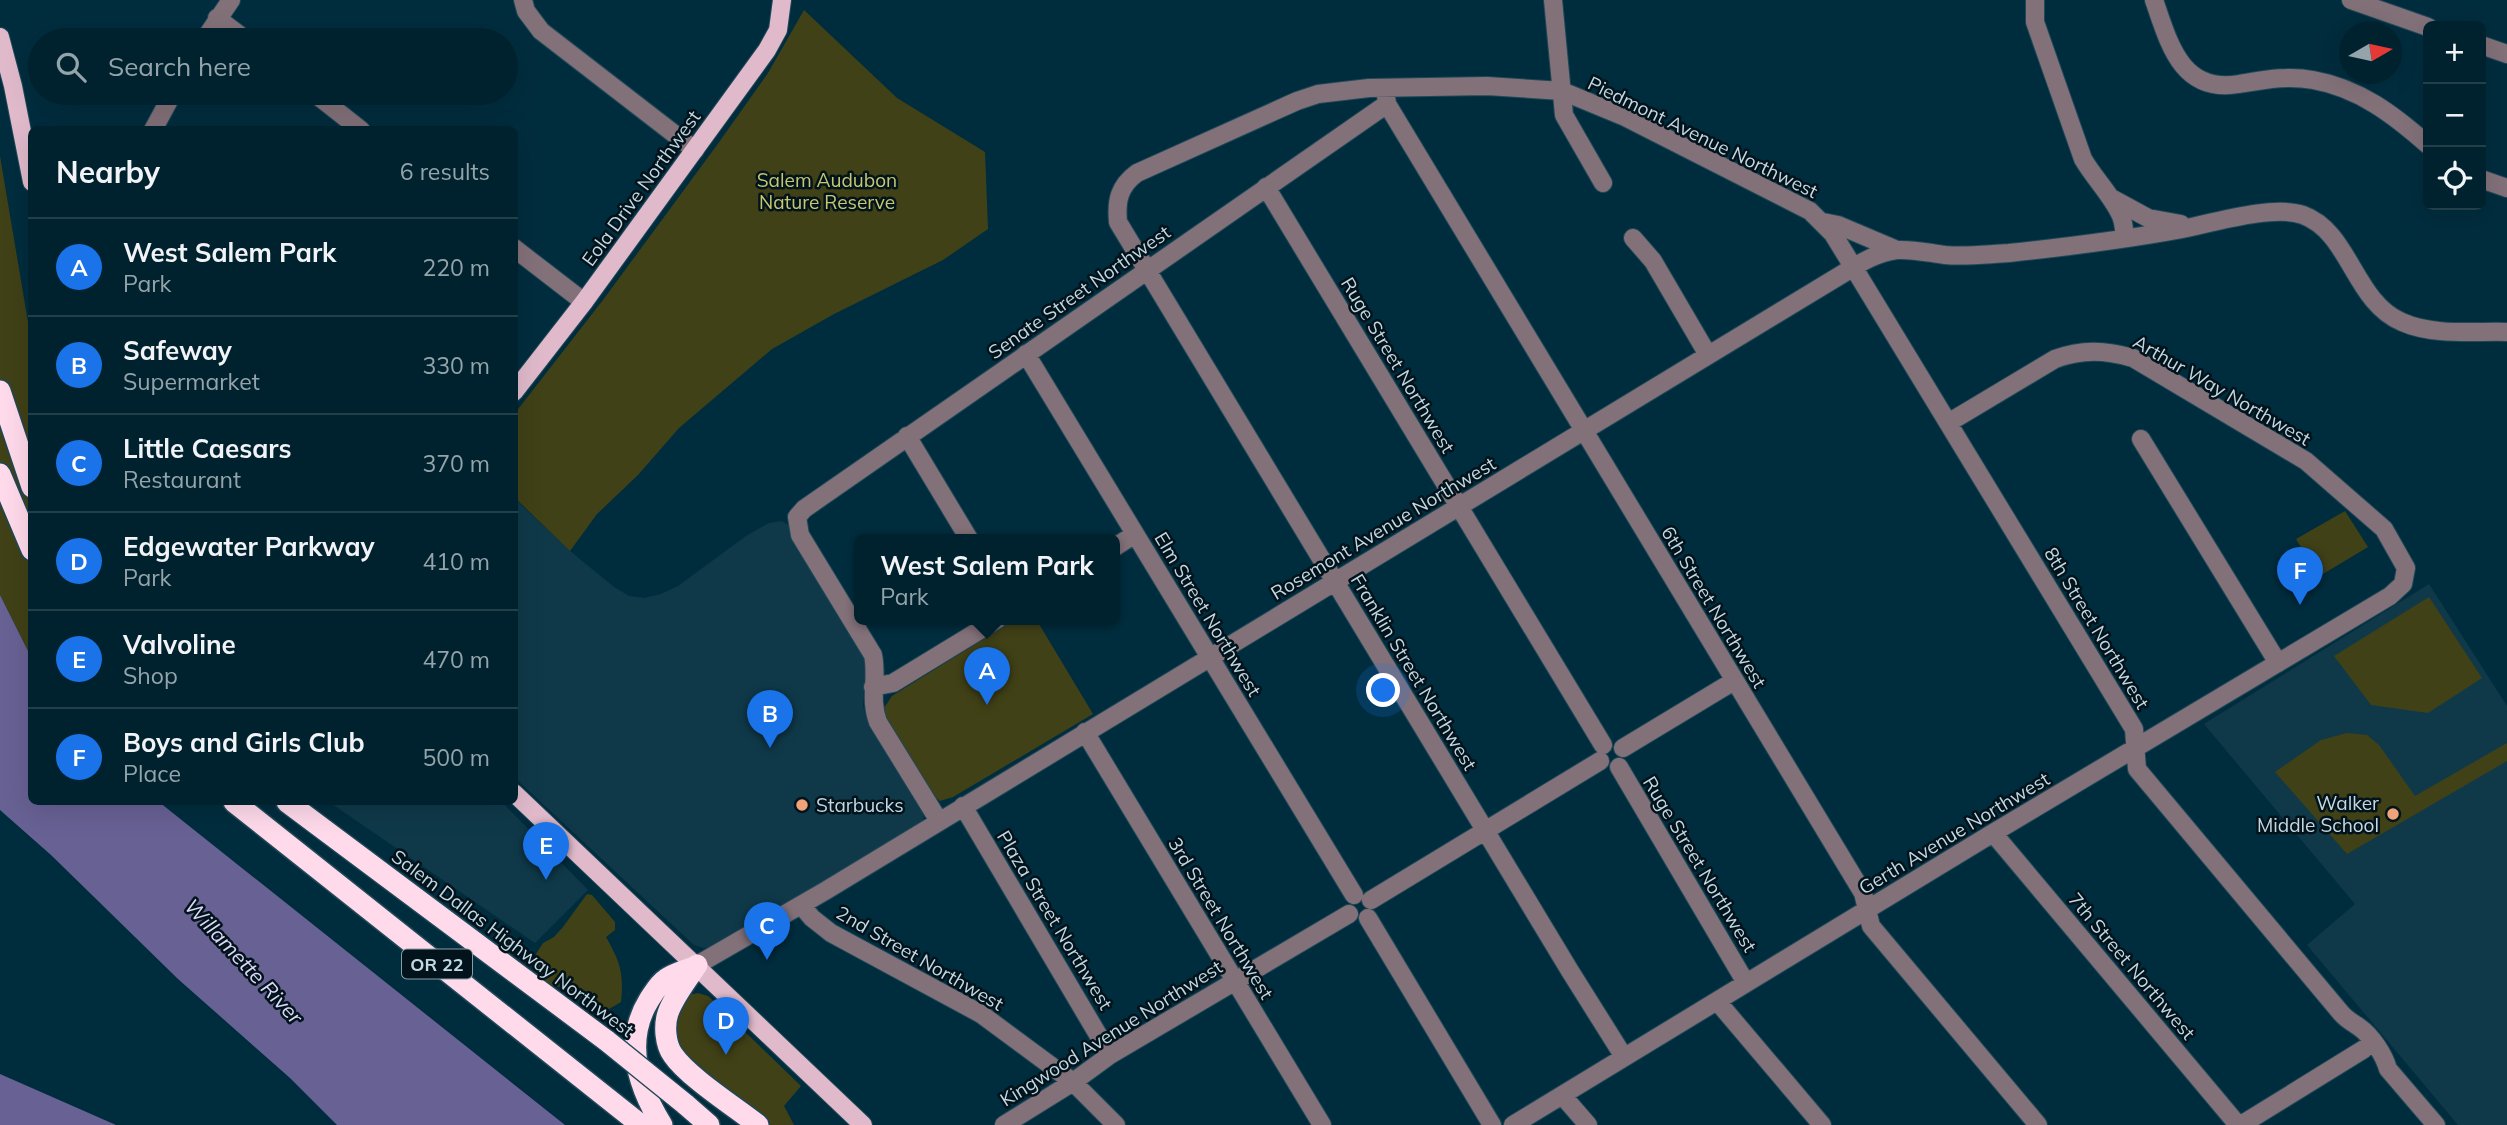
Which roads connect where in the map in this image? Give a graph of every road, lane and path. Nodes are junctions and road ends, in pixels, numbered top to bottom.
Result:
1 (231, 0) edge
2 (523, 0) edge
3 (782, 0) edge
4 (1553, 0) edge
5 (2035, 0) edge
6 (2154, 0) edge
7 (2351, 0) edge
8 (218, 18) junction
9 (2423, 25) edge
10 (212, 28) edge
11 (231, 28) edge
12 (0, 37) edge
13 (2486, 47) edge
14 (2507, 54) edge
15 (1562, 92) junction
16 (1386, 96) junction
17 (167, 105) edge
18 (329, 105) edge
19 (155, 126) edge
20 (356, 126) edge
21 (2423, 140) edge
22 (695, 150) junction
23 (28, 162) edge
24 (2486, 181) edge
25 (1603, 183) dead end
26 (1266, 187) junction
27 (2507, 188) edge
28 (2106, 195) junction
29 (1823, 222) junction
30 (2195, 226) junction
31 (1633, 238) dead end
32 (2125, 238) junction
33 (1897, 250) junction
34 (518, 251) edge
35 (1853, 267) junction
36 (1147, 272) junction
37 (584, 302) junction
38 (2507, 332) edge
39 (1026, 354) junction
40 (1708, 355) junction
41 (518, 387) edge
42 (0, 391) edge
43 (1948, 423) junction
44 (1584, 431) junction
45 (907, 436) junction
46 (2141, 439) dead end
47 (0, 474) edge
48 (28, 475) edge
49 (1459, 506) junction
50 (966, 534) edge
51 (1135, 534) junction
52 (28, 541) edge
53 (1120, 544) edge
54 (2406, 568) joint
55 (1336, 582) junction
56 (854, 624) edge
57 (855, 625) edge
58 (988, 625) edge
59 (1208, 658) junction
60 (2278, 663) junction
61 (1734, 681) junction
62 (873, 687) junction
63 (1085, 732) junction
64 (1623, 748) junction
65 (2135, 748) junction
66 (1601, 753) junction
67 (1619, 767) junction
68 (518, 797) edge
69 (238, 805) edge
70 (290, 805) edge
71 (963, 806) junction
72 (939, 821) junction
73 (1485, 830) junction
74 (1993, 833) junction
75 (1364, 904) junction
76 (801, 905) junction
77 (1867, 909) junction
78 (696, 965) junction
79 (1234, 981) junction
80 (1746, 983) junction
81 (1717, 1001) junction
82 (2350, 1023) junction
83 (2364, 1049) junction
84 (1110, 1055) junction
85 (1624, 1057) junction
86 (2388, 1069) junction
87 (1073, 1082) junction
88 (1562, 1095) junction
89 (641, 1125) edge
90 (662, 1125) edge
91 (709, 1125) edge
92 (758, 1125) edge
93 (863, 1125) edge
94 (1004, 1125) edge
95 (1116, 1125) edge
96 (1322, 1125) edge
97 (1492, 1125) edge
98 (1513, 1125) edge
99 (1588, 1125) edge
100 (1822, 1125) edge
101 (2038, 1125) edge
102 (2239, 1125) edge
103 (2436, 1125) edge

1 - 8 street
2 - 22 street
3 - 22 main road, Eola Drive Northwest
4 - 15 street
5 - 28 street
6 - 21 street
7 - 9 street
8 - 10 street
8 - 11 street
12 - 23 main road
13 - 14 street
15 - 16 street, Piedmont Avenue Northwest
15 - 25 street
15 - 29 street, Piedmont Avenue Northwest
16 - 26 street, Senate Street Northwest
16 - 36 street, Piedmont Avenue Northwest
16 - 44 street, 6th Street Northwest
17 - 19 street
18 - 20 street
22 - 37 main road, Eola Drive Northwest
24 - 27 street
26 - 36 street, Senate Street Northwest
26 - 49 street, Ruge Street Northwest
28 - 30 street
28 - 32 street
29 - 33 street
29 - 35 street, Piedmont Avenue Northwest
30 - 32 street, Rosemont Avenue Northwest
30 - 38 street, Rosemont Avenue Northwest
31 - 40 street
32 - 33 street, Rosemont Avenue Northwest
33 - 35 street, Rosemont Avenue Northwest
34 - 37 street
35 - 40 street, Rosemont Avenue Northwest
35 - 43 street, 8th Street Northwest
36 - 39 street, Senate Street Northwest
36 - 55 street, Franklin Street Northwest
37 - 41 main road, Eola Drive Northwest
39 - 45 street, Senate Street Northwest
39 - 51 street, Elm Street Northwest
40 - 44 street, Rosemont Avenue Northwest
42 - 48 highway
43 - 54 street, Arthur Way Northwest
43 - 65 street, 8th Street Northwest
44 - 49 street, Rosemont Avenue Northwest
44 - 61 street, 6th Street Northwest
45 - 50 street
45 - 56 street, Senate Street Northwest
46 - 60 street
47 - 52 highway
49 - 55 street, Rosemont Avenue Northwest
49 - 66 street, Ruge Street Northwest
51 - 53 street
51 - 59 street, Elm Street Northwest
54 - 60 street, Gerth Avenue Northwest
55 - 59 street, Rosemont Avenue Northwest
55 - 73 street, Franklin Street Northwest
57 - 62 street, Senate Street Northwest
58 - 62 street
59 - 63 street, Rosemont Avenue Northwest
59 - 75 street, Elm Street Northwest
60 - 65 street, Gerth Avenue Northwest
61 - 64 street
61 - 77 street, 6th Street Northwest
62 - 72 street
63 - 71 street, Rosemont Avenue Northwest
63 - 79 street, 3rd Street Northwest
64 - 66 street
64 - 67 street
65 - 74 street, Gerth Avenue Northwest
65 - 82 street, 8th Street Northwest
66 - 67 street
66 - 73 street
67 - 80 street, Ruge Street Northwest
68 - 78 main road
69 - 89 highway, OR 22
70 - 91 highway, Salem Dallas Highway Northwest / OR 22, bridge
71 - 72 street, Rosemont Avenue Northwest
71 - 84 street, Plaza Street Northwest
72 - 76 street, Rosemont Avenue Northwest
73 - 75 street
73 - 85 street, Franklin Street Northwest
74 - 77 street, Gerth Avenue Northwest
74 - 102 street, 7th Street Northwest
75 - 79 street, Kingwood Avenue Northwest
75 - 97 street, Elm Street Northwest
76 - 78 street, Rosemont Avenue Northwest
76 - 87 street, 2nd Street Northwest
77 - 80 street, Gerth Avenue Northwest
77 - 101 street, 6th Street Northwest
78 - 90 highway
78 - 92 highway
78 - 93 main road
79 - 84 street, Kingwood Avenue Northwest
79 - 96 street, 3rd Street Northwest
80 - 81 street, Gerth Avenue Northwest
81 - 85 street, Gerth Avenue Northwest
81 - 100 street
82 - 83 street, 8th Street Northwest
82 - 86 street, 8th Street Northwest
83 - 86 street, 8th Street Northwest
83 - 102 street
84 - 87 street, Kingwood Avenue Northwest
85 - 88 street, Gerth Avenue Northwest
86 - 103 street, 8th Street Northwest
87 - 94 street, Kingwood Avenue Northwest
87 - 95 street, 2nd Street Northwest
88 - 98 street, Gerth Avenue Northwest
88 - 99 street

